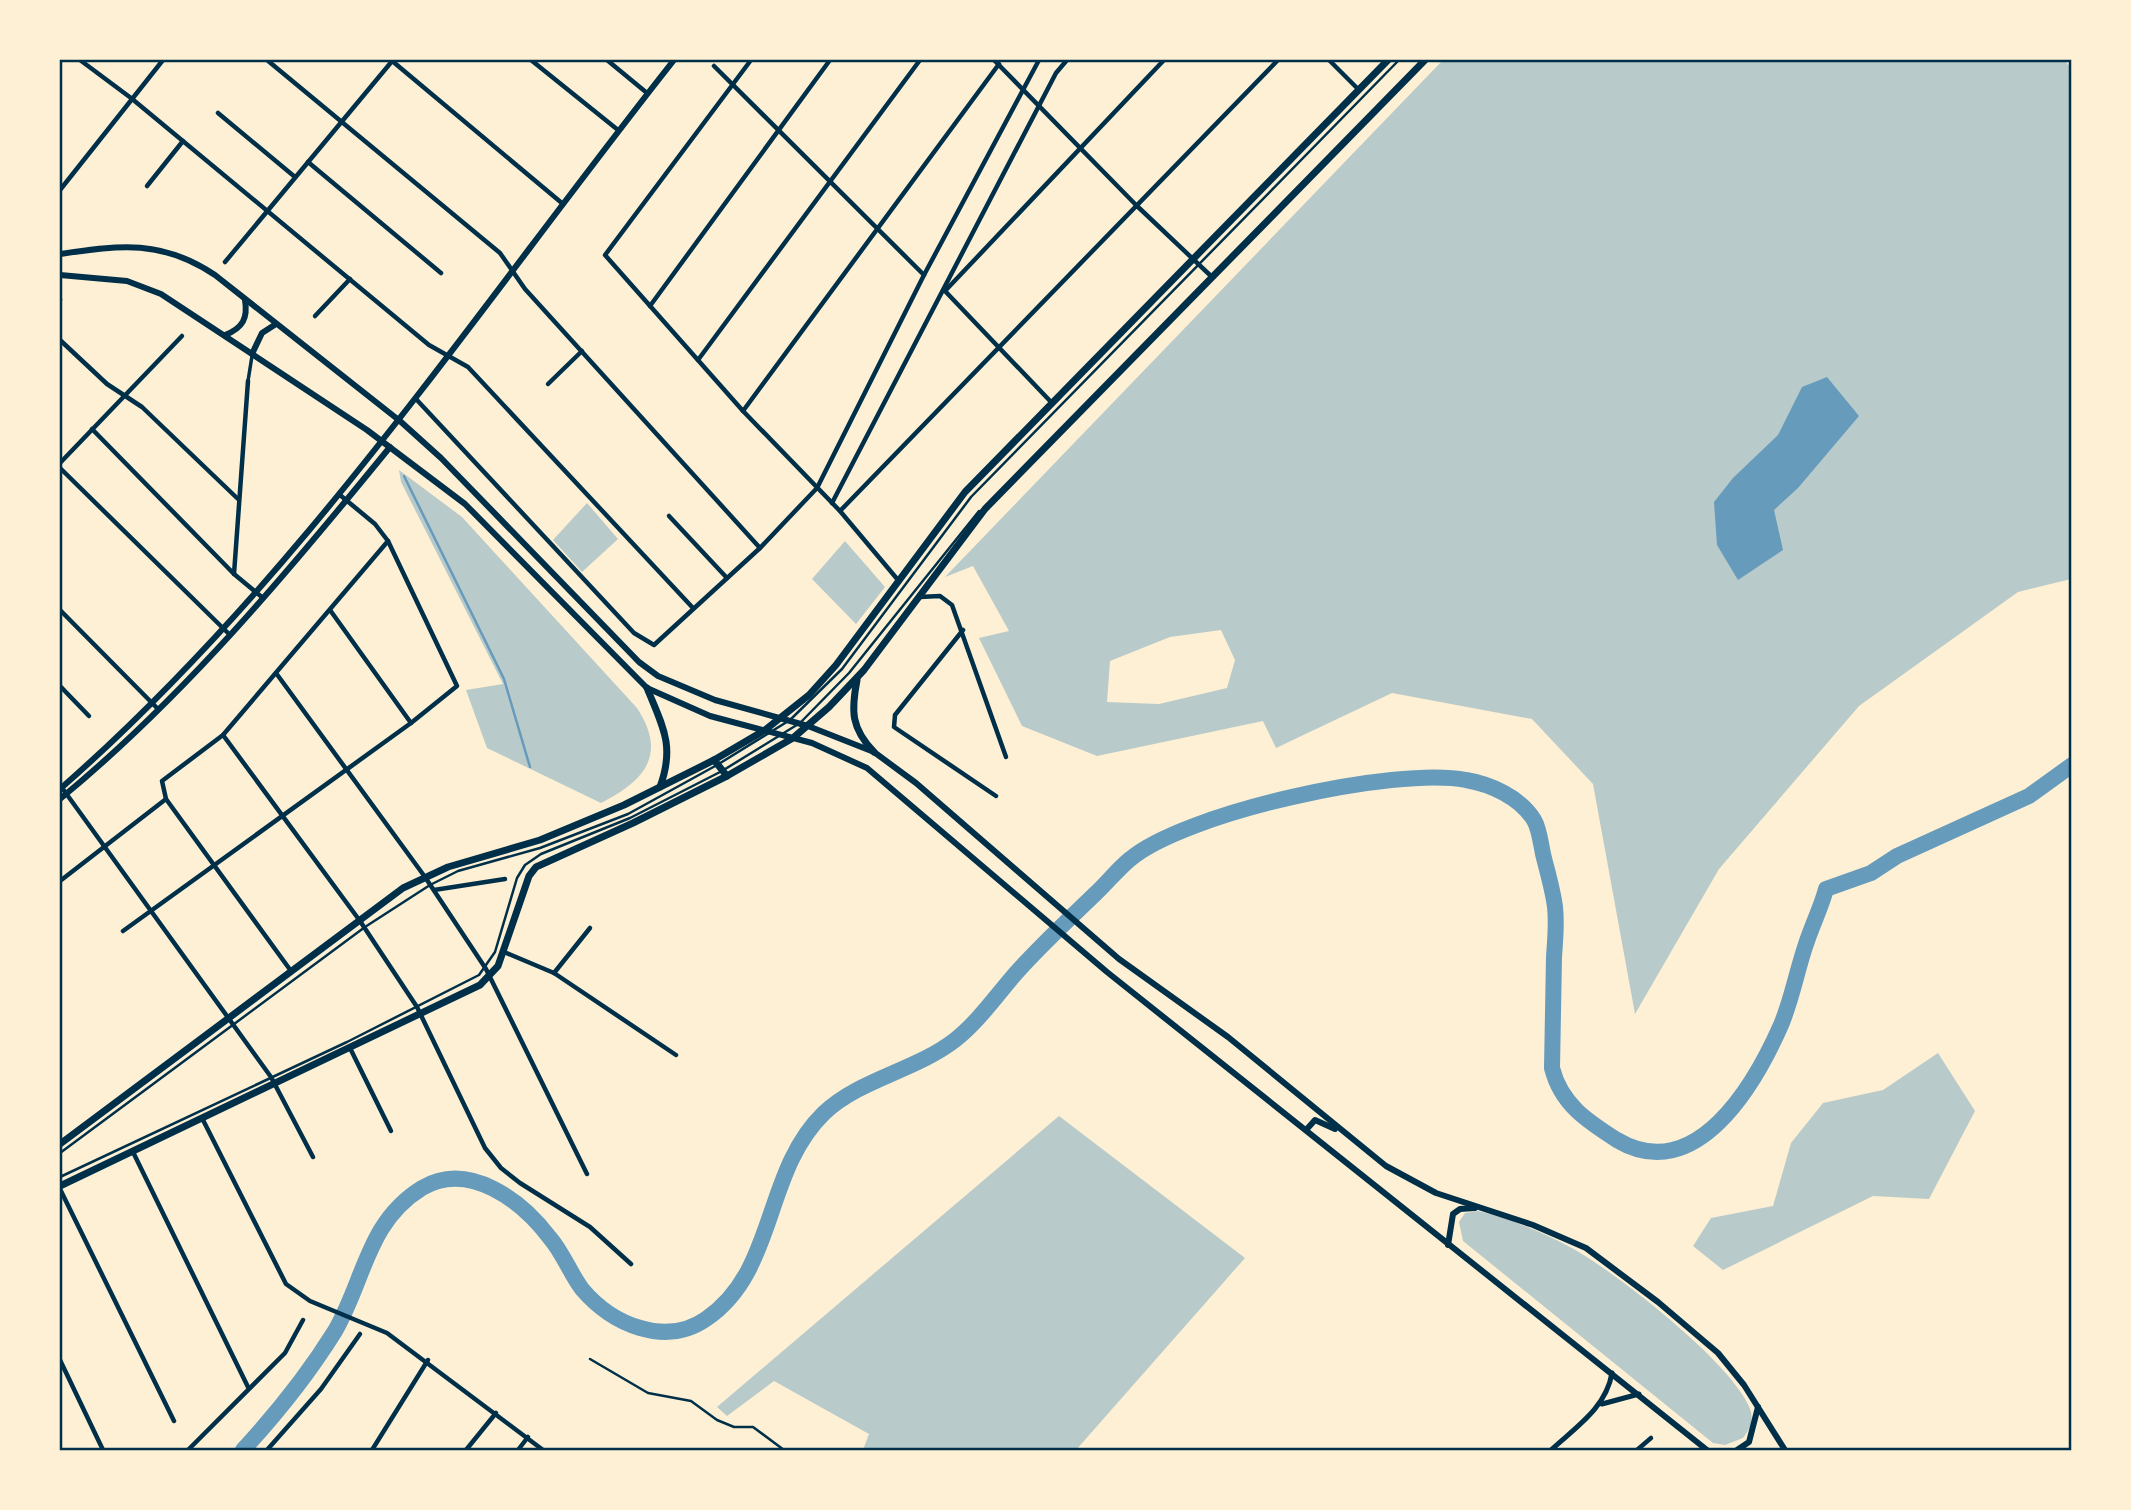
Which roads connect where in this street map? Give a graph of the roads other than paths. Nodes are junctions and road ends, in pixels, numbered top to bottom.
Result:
1 (80, 60) edge
2 (163, 60) edge
3 (267, 60) edge
4 (392, 60) edge
5 (531, 60) edge
6 (607, 60) edge
7 (674, 60) edge
8 (751, 60) edge
9 (830, 60) edge
10 (920, 60) edge
11 (994, 60) edge
12 (1038, 60) edge
13 (1067, 60) edge
14 (1164, 60) edge
15 (1278, 60) edge
16 (1329, 60) edge
17 (1388, 60) edge
18 (1399, 60) edge
19 (1423, 60) edge
20 (999, 64) junction
21 (714, 66) dead end
22 (732, 85) junction
23 (1025, 89) junction
24 (1359, 90) junction
25 (647, 93) junction
26 (131, 98) junction
27 (1039, 105) junction
28 (218, 113) dead end
29 (340, 123) junction
30 (618, 130) junction
31 (779, 130) junction
32 (183, 141) junction
33 (1081, 148) junction
34 (308, 162) junction
35 (295, 177) junction
36 (830, 180) junction
37 (147, 186) dead end
38 (60, 190) edge
39 (563, 204) junction
40 (1136, 205) junction
41 (268, 211) junction
42 (879, 227) junction
43 (60, 254) edge
44 (225, 262) dead end
45 (1195, 262) junction
46 (512, 271) junction
47 (441, 274) dead end
48 (60, 275) edge
49 (924, 275) junction
50 (1211, 276) junction
51 (350, 279) junction
52 (945, 291) junction
53 (245, 300) junction
54 (650, 306) junction
55 (315, 316) dead end
56 (276, 324) junction
57 (225, 335) junction
58 (182, 336) dead end
59 (60, 340) edge
60 (998, 348) junction
61 (582, 351) junction
62 (252, 354) junction
63 (449, 355) junction
64 (698, 360) junction
65 (248, 381) joint
66 (548, 384) dead end
67 (124, 395) junction
68 (416, 399) junction
69 (1052, 403) junction
70 (743, 411) junction
71 (400, 421) junction
72 (92, 429) junction
73 (383, 442) junction
74 (390, 447) junction
75 (60, 466) edge
76 (817, 488) junction
77 (343, 497) junction
78 (238, 499) junction
79 (832, 503) junction
80 (840, 512) junction
81 (669, 516) dead end
82 (388, 541) junction
83 (760, 548) junction
84 (234, 574) junction
85 (727, 578) junction
86 (898, 580) junction
87 (256, 593) junction
88 (918, 597) junction
89 (264, 599) junction
90 (693, 608) junction
91 (60, 610) edge
92 (330, 610) junction
93 (223, 629) junction
94 (963, 630) junction
95 (230, 635) junction
96 (276, 673) junction
97 (857, 679) junction
98 (60, 686) edge
99 (647, 688) junction
100 (152, 702) junction
101 (158, 709) junction
102 (89, 716) dead end
103 (780, 718) junction
104 (790, 720) junction
105 (411, 723) junction
106 (800, 723) junction
107 (808, 726) junction
108 (769, 731) junction
109 (223, 735) junction
110 (782, 735) junction
111 (793, 738) junction
112 (874, 752) junction
113 (1006, 757) dead end
114 (720, 768) junction
115 (346, 770) junction
116 (660, 788) junction
117 (62, 789) edge
118 (996, 796) dead end
119 (60, 799) edge
120 (166, 799) junction
121 (281, 815) junction
122 (106, 848) junction
123 (216, 864) junction
124 (425, 877) junction
125 (505, 879) dead end
126 (60, 881) edge
127 (430, 885) junction
128 (434, 890) junction
129 (152, 912) junction
130 (362, 924) junction
131 (590, 928) dead end
132 (123, 931) dead end
133 (504, 952) junction
134 (292, 972) junction
135 (488, 973) junction
136 (554, 973) junction
137 (419, 1010) junction
138 (230, 1022) junction
139 (350, 1048) junction
140 (676, 1055) dead end
141 (272, 1080) junction
142 (202, 1118) junction
143 (1307, 1130) junction
144 (391, 1131) dead end
145 (1350, 1136) junction
146 (60, 1144) edge
147 (133, 1151) junction
148 (60, 1153) edge
149 (313, 1157) dead end
150 (587, 1174) dead end
151 (60, 1177) edge
152 (60, 1187) edge
153 (1491, 1210) junction
154 (1448, 1245) junction
155 (631, 1264) dead end
156 (303, 1321) dead end
157 (360, 1334) dead end
158 (60, 1360) edge
159 (428, 1360) junction
160 (590, 1360) dead end
161 (1612, 1373) junction
162 (248, 1387) junction
163 (1639, 1394) junction
164 (1599, 1405) junction
165 (1758, 1407) junction
166 (496, 1413) junction
167 (174, 1420) dead end
168 (528, 1437) junction
169 (1650, 1438) dead end
170 (103, 1451) edge
171 (188, 1451) edge
172 (267, 1451) edge
173 (372, 1451) edge
174 (466, 1451) edge
175 (518, 1451) edge
176 (543, 1451) edge
177 (785, 1451) edge
178 (1551, 1451) edge
179 (1637, 1451) edge
180 (1707, 1451) edge
181 (1737, 1451) edge
182 (1786, 1451) edge

1 - 26 street
2 - 26 street
3 - 29 street
4 - 29 street
4 - 39 street
5 - 30 street
6 - 25 street
7 - 25 main road
8 - 22 street
9 - 31 street
10 - 36 street
11 - 20 street
12 - 23 street
13 - 27 street
14 - 33 street
15 - 40 street
16 - 24 street
17 - 24 main road
18 - 45 lane
19 - 50 main road
20 - 23 street
20 - 42 street
21 - 22 street
22 - 31 street
22 - 54 street
23 - 27 street
23 - 49 street
24 - 45 main road
25 - 30 main road
26 - 32 street
26 - 38 street
27 - 33 street
27 - 52 street
28 - 35 street
29 - 34 street
29 - 46 street
30 - 39 main road
31 - 36 street
31 - 54 street
32 - 37 street
32 - 41 street
33 - 40 street
33 - 52 street
34 - 35 street
34 - 47 street
35 - 41 street
36 - 42 street
36 - 64 street
39 - 46 main road
40 - 45 street
40 - 60 street
41 - 44 street
41 - 51 street
42 - 49 street
42 - 70 street
43 - 53 main road
45 - 50 street
45 - 69 main road
45 - 104 lane
46 - 61 street
46 - 63 main road
48 - 57 main road
49 - 76 street
50 - 88 main road
50 - 106 lane
51 - 55 street
51 - 63 street
52 - 60 street
52 - 79 street
53 - 56 main road
53 - 57 main road
54 - 64 street
56 - 62 main road
56 - 71 main road
57 - 62 main road
58 - 67 street
59 - 67 street
60 - 69 street
60 - 80 street
61 - 66 street
61 - 83 street
62 - 65 street
62 - 73 main road
63 - 68 main road
63 - 90 street
64 - 70 street
65 - 78 street
67 - 72 street
67 - 78 street
68 - 71 main road
68 - 90 street
69 - 86 main road
70 - 76 street
71 - 73 main road
71 - 103 main road
72 - 75 street
72 - 84 street
73 - 74 main road
73 - 77 main road
74 - 77 main road
74 - 99 main road
75 - 93 street
76 - 79 street
76 - 83 street
77 - 82 street
77 - 87 main road
77 - 89 main road
78 - 84 street
79 - 80 street
80 - 86 street
81 - 85 street
82 - 92 street
82 - 105 street
83 - 85 street
84 - 87 street
85 - 90 street
86 - 103 main road
87 - 89 street
87 - 93 main road
88 - 94 street
88 - 97 main road
89 - 95 main road
91 - 100 street
92 - 96 street
92 - 105 street
93 - 95 street
93 - 100 main road
94 - 113 street
94 - 118 street
95 - 101 main road
96 - 109 street
96 - 115 street
97 - 107 main road
97 - 112 main road
98 - 102 street
99 - 108 main road
99 - 116 main road
100 - 101 street
100 - 117 main road
101 - 117 main road
103 - 104 main road
103 - 108 main road
104 - 106 main road
104 - 108 lane
105 - 115 street
106 - 107 main road
106 - 110 lane
107 - 111 main road
107 - 112 main road
108 - 110 main road
108 - 114 main road
109 - 120 street
109 - 121 street
110 - 111 main road
110 - 114 lane
111 - 114 main road
111 - 143 main road
112 - 145 main road
114 - 116 main road
114 - 127 lane
114 - 133 main road
114 - 135 lane
115 - 121 street
115 - 124 street
116 - 124 main road
117 - 119 main road
117 - 122 street
120 - 122 street
120 - 123 street
121 - 123 street
121 - 130 street
122 - 126 street
122 - 129 street
123 - 129 street
123 - 134 street
124 - 127 street
124 - 130 main road
125 - 128 street
127 - 128 street
127 - 130 lane
128 - 135 street
129 - 132 street
129 - 138 street
130 - 134 main road
130 - 137 street
130 - 138 lane
131 - 136 street
133 - 135 main road
133 - 136 street
134 - 138 main road
135 - 137 main road
135 - 150 street
136 - 140 street
137 - 139 main road
137 - 141 lane
137 - 155 street
138 - 141 street
138 - 146 main road
138 - 148 lane
139 - 141 main road
139 - 144 street
141 - 142 main road
141 - 149 street
141 - 151 lane
142 - 147 main road
142 - 159 street
143 - 145 main road
143 - 154 main road
145 - 153 main road
147 - 152 main road
147 - 162 street
152 - 167 street
153 - 154 main road
153 - 165 main road
154 - 161 main road
156 - 162 street
157 - 172 street
158 - 170 street
159 - 166 street
159 - 173 street
160 - 177 lane
161 - 163 main road
161 - 164 street
162 - 171 street
163 - 164 street
163 - 180 main road
164 - 178 street
165 - 181 main road
165 - 182 main road
166 - 168 street
166 - 174 street
168 - 175 street
168 - 176 street
169 - 179 street

